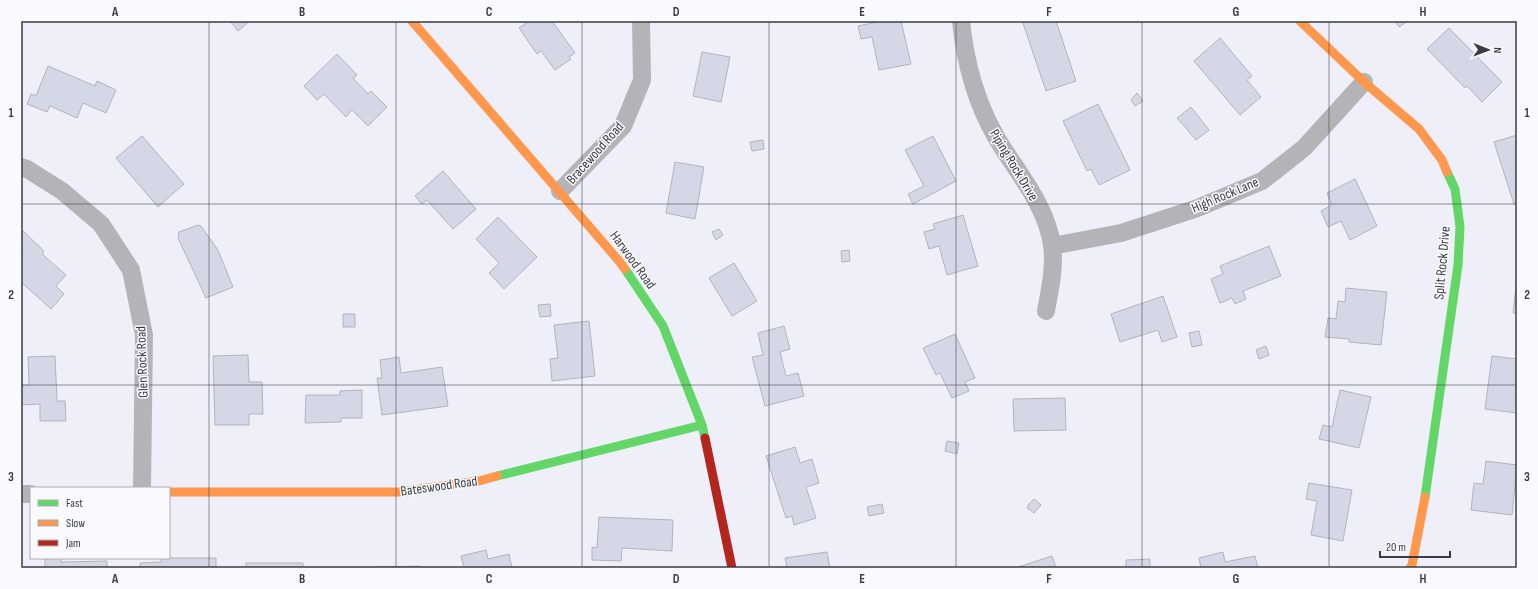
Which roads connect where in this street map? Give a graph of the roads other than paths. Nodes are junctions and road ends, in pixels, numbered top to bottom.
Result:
1 (412, 21) edge
2 (641, 21) edge
3 (961, 21) edge
4 (1300, 21) edge
5 (1364, 82) junction
6 (21, 167) edge
7 (560, 191) junction
8 (1052, 246) junction
9 (1046, 311) dead end
10 (702, 425) junction
11 (142, 487) edge
12 (170, 492) edge
13 (732, 568) edge
14 (1410, 568) edge

1 - 7 street, Harwood Road
2 - 7 street, Bracewood Road
3 - 8 street, Piping Rock Drive
4 - 5 street, Split Rock Drive
5 - 8 street, High Rock Lane
5 - 14 street, Split Rock Drive
6 - 11 street, Glen Rock Road
7 - 10 street, Harwood Road
8 - 9 street, Piping Rock Drive
10 - 12 street, Bateswood Road
10 - 13 street, Harwood Road

